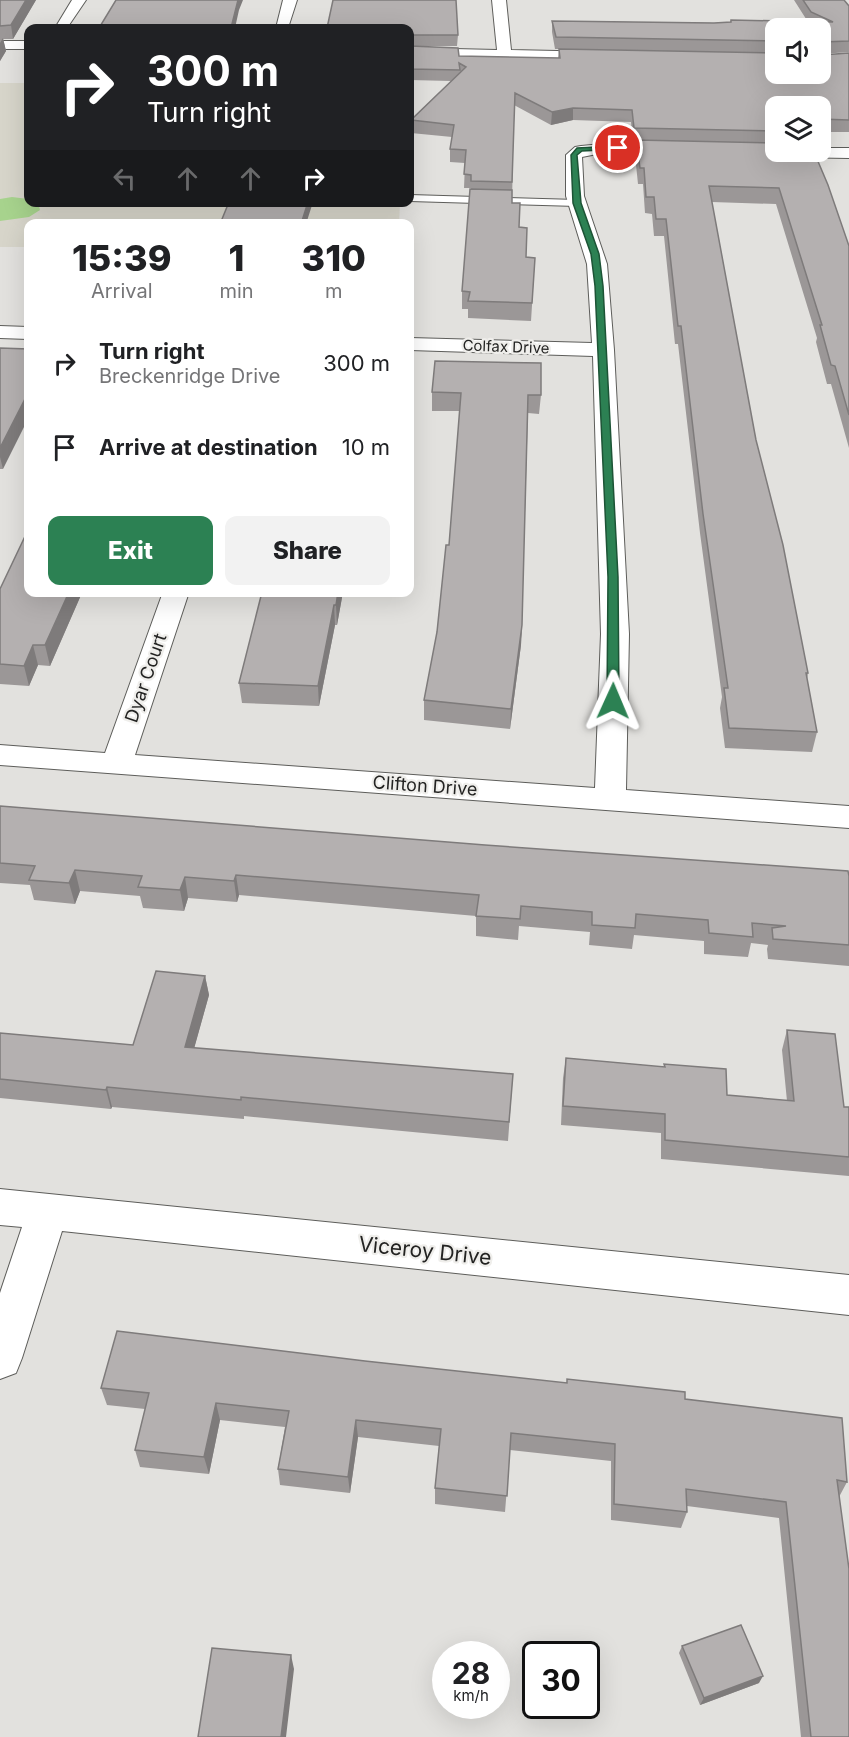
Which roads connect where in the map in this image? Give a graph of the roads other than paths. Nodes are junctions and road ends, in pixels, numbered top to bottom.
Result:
1 (79, 0) edge
2 (290, 0) edge
3 (499, 0) edge
4 (64, 24) edge
5 (283, 24) edge
6 (0, 45) edge
7 (24, 45) edge
8 (414, 52) edge
9 (504, 54) junction
10 (621, 57) edge
11 (692, 149) edge
12 (831, 153) edge
13 (849, 153) edge
14 (414, 198) edge
15 (577, 203) junction
16 (0, 332) edge
17 (24, 333) edge
18 (414, 344) edge
19 (603, 350) junction
20 (174, 597) edge
21 (0, 755) edge
22 (117, 763) junction
23 (610, 800) junction
24 (849, 817) edge
25 (0, 1208) edge
26 (48, 1212) junction
27 (849, 1295) edge
28 (0, 1359) edge

1 - 4 street
2 - 5 street
3 - 9 street
6 - 7 street
8 - 9 street
9 - 10 street
11 - 15 street
12 - 13 street
14 - 15 lane
15 - 19 street
16 - 17 street
18 - 19 street, Colfax Drive
19 - 23 street
20 - 22 street, Dyar Court
21 - 22 street, Clifton Drive
22 - 23 street, Clifton Drive
23 - 24 street, Clifton Drive
25 - 26 street, Viceroy Drive
26 - 27 street, Viceroy Drive
26 - 28 street

